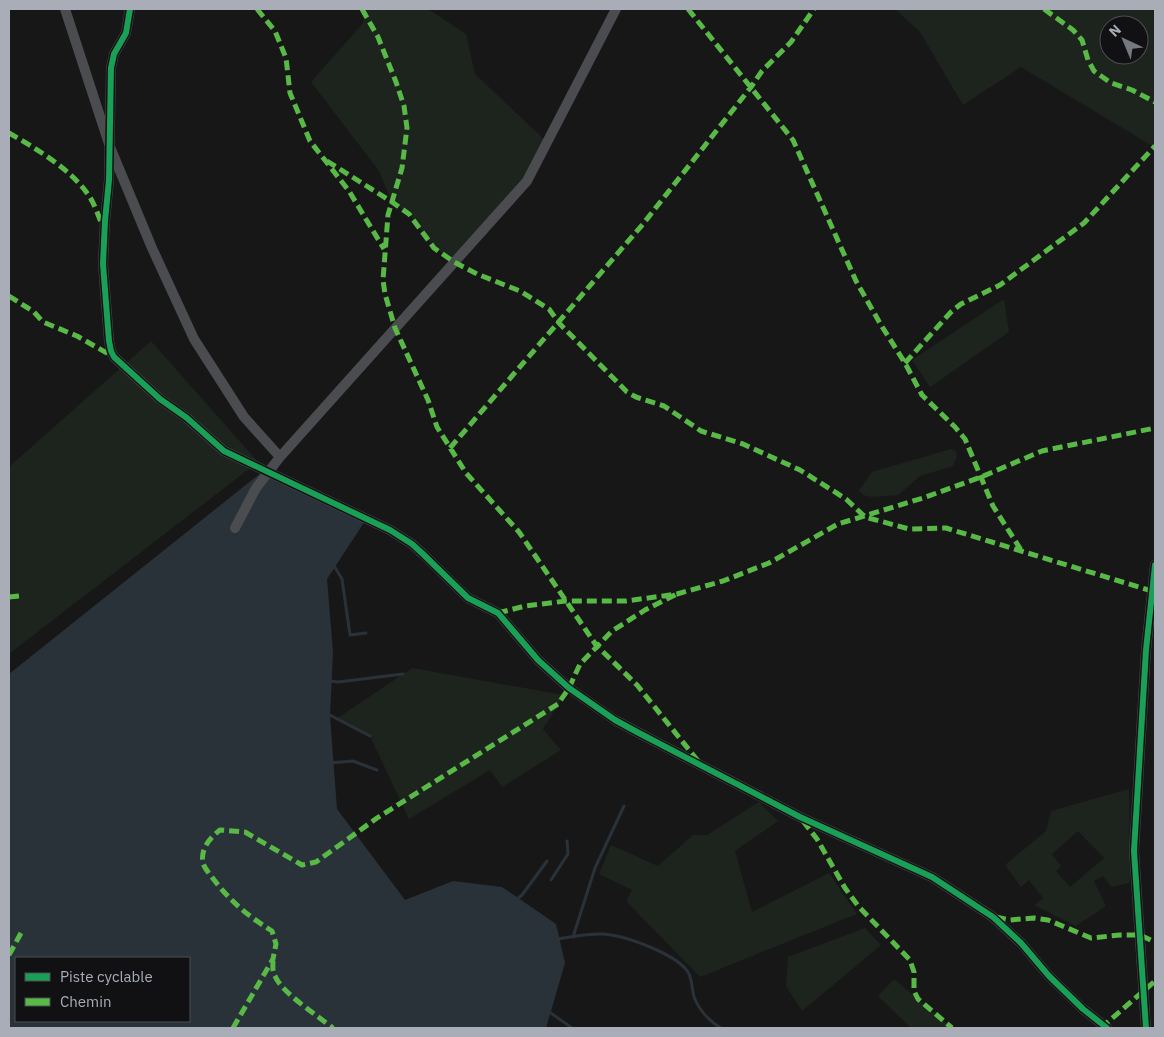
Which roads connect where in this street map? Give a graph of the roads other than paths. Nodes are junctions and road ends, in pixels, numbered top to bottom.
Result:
1 (65, 9) edge
2 (130, 9) edge
3 (616, 9) edge
4 (110, 147) junction
5 (280, 457) junction
6 (268, 471) junction
7 (234, 528) dead end
8 (1155, 565) edge
9 (1106, 1028) edge
10 (1146, 1028) edge

1 - 4 street
2 - 4 street
3 - 5 street
4 - 5 street
4 - 6 street
5 - 6 street
6 - 7 street
6 - 9 street
8 - 10 street

